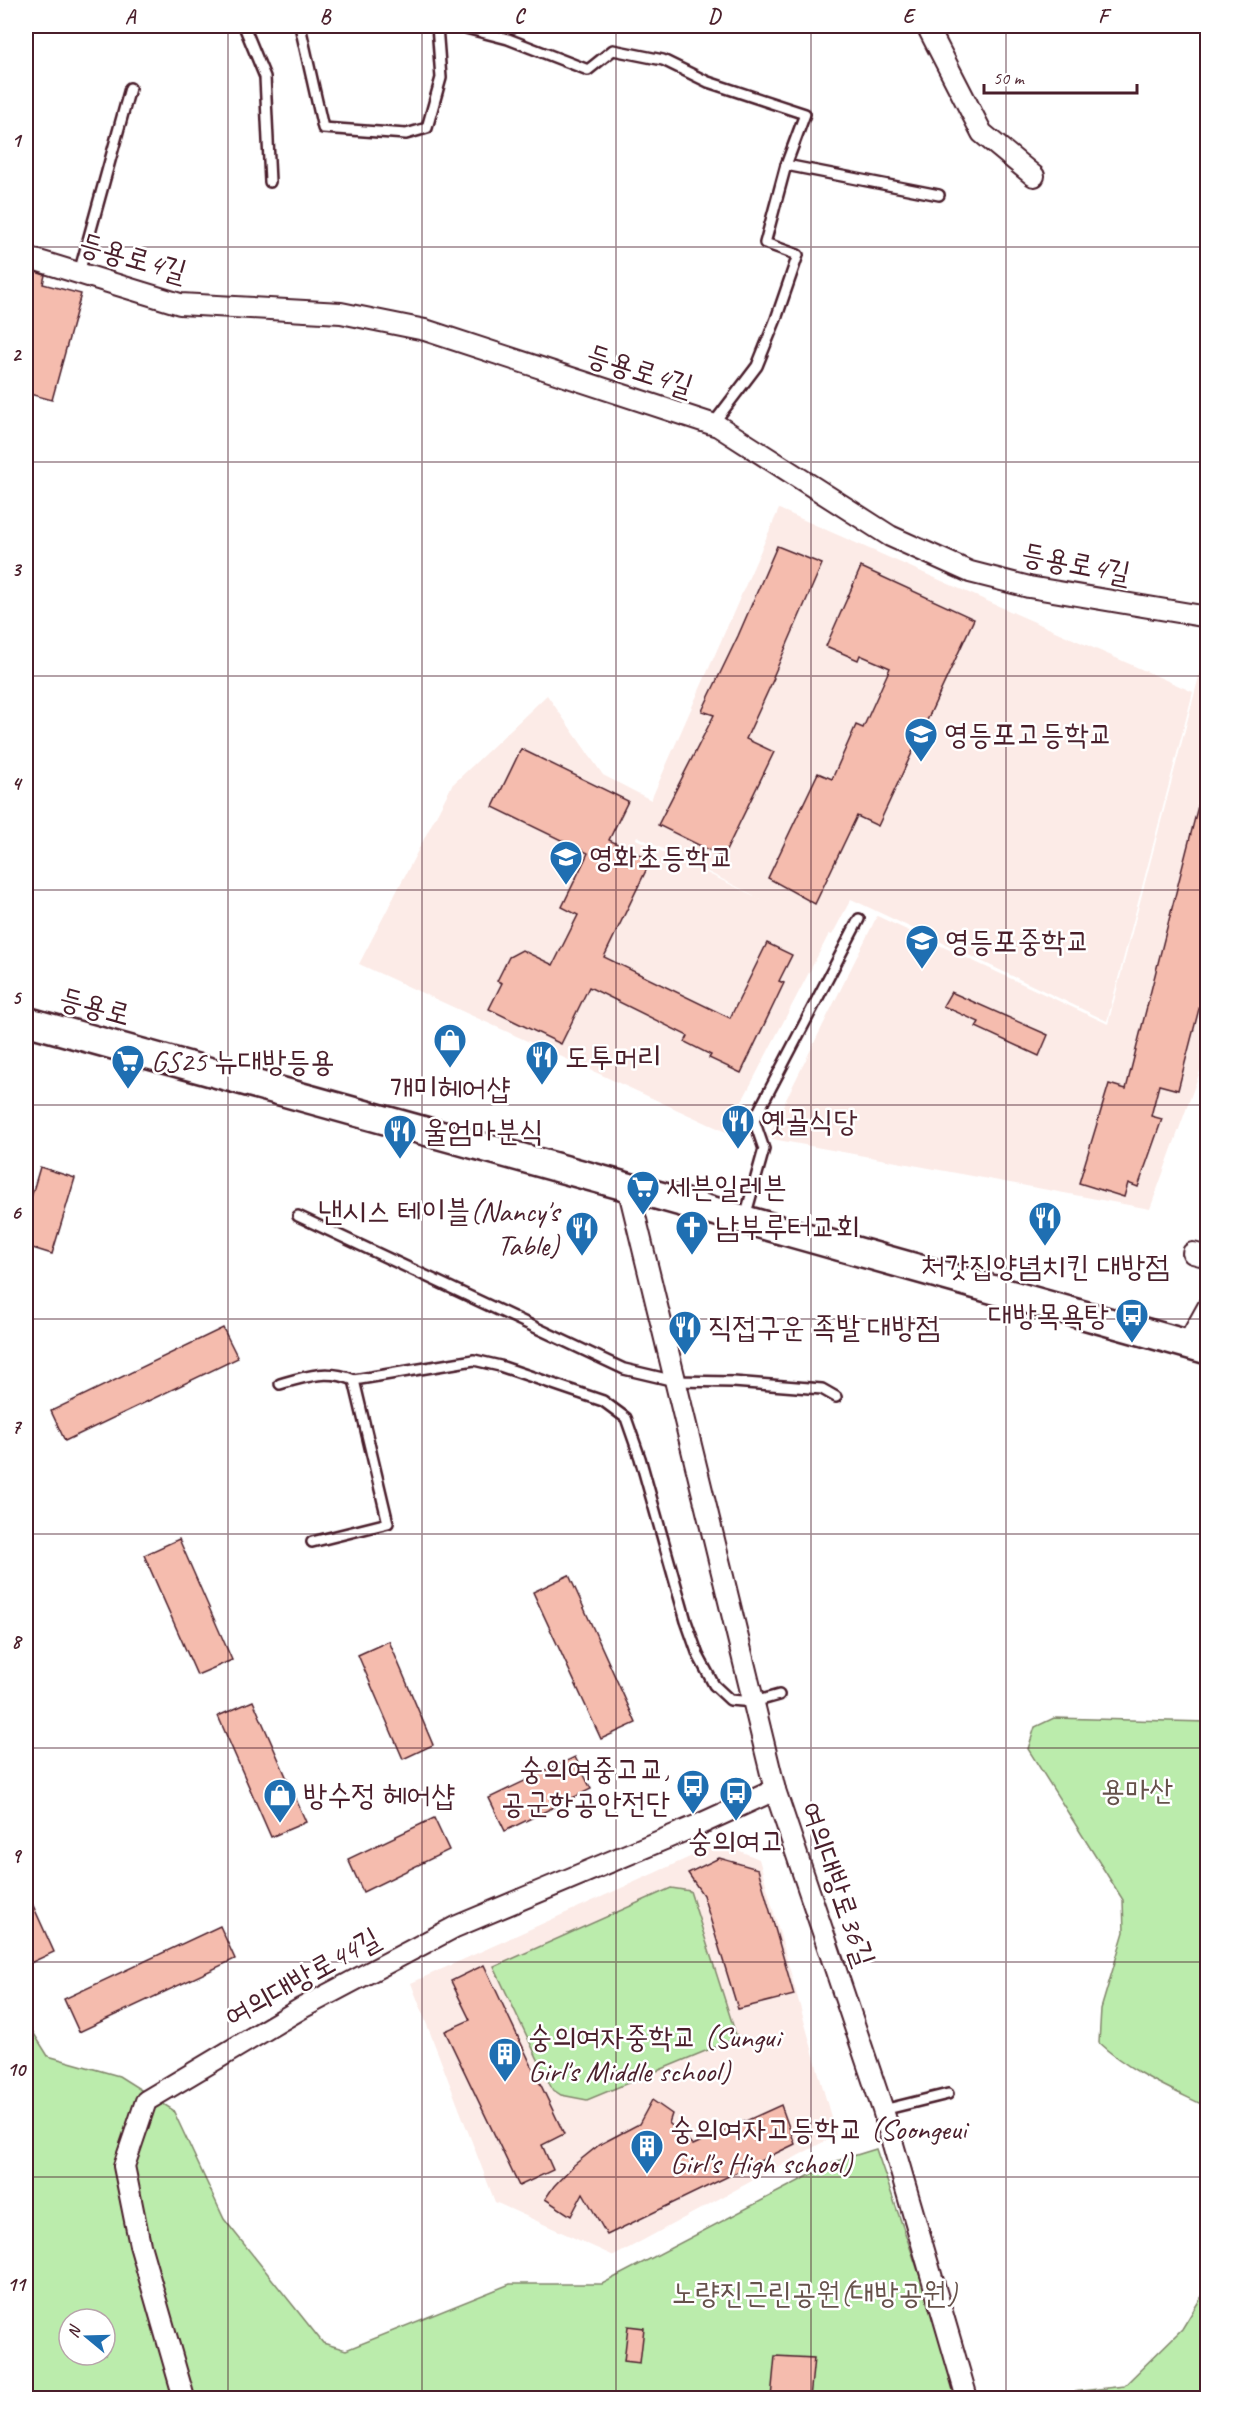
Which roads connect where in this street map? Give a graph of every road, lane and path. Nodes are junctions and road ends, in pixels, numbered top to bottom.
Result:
1 (244, 26) edge
2 (300, 26) edge
3 (437, 26) edge
4 (458, 26) edge
5 (927, 26) edge
6 (130, 88) dead end
7 (786, 165) junction
8 (1034, 176) dead end
9 (270, 182) dead end
10 (939, 195) dead end
11 (26, 257) edge
12 (79, 273) junction
13 (713, 425) junction
14 (1208, 617) edge
15 (859, 919) dead end
16 (26, 1021) edge
17 (628, 1187) junction
18 (298, 1216) dead end
19 (744, 1220) junction
20 (1208, 1307) edge
21 (1197, 1348) edge
22 (354, 1380) junction
23 (675, 1382) junction
24 (280, 1384) dead end
25 (836, 1397) dead end
26 (312, 1542) dead end
27 (779, 1695) dead end
28 (754, 1702) junction
29 (775, 1790) junction
30 (948, 2094) dead end
31 (883, 2110) junction
32 (184, 2398) edge
33 (967, 2398) edge

1 - 9 lane
2 - 3 lane
4 - 7 lane
5 - 8 street
6 - 12 lane
7 - 10 lane
7 - 13 lane
11 - 12 street, 등용로4길
12 - 13 street, 등용로4길
13 - 14 street, 등용로4길
15 - 19 lane
16 - 17 street, 등용로
17 - 19 street, 등용로
17 - 23 street, 여의대방로36길
18 - 23 lane
19 - 21 street, 등용로
20 - 21 street, 등용로
22 - 24 lane
22 - 26 lane
22 - 28 lane
23 - 25 lane
23 - 28 street, 여의대방로36길
27 - 28 lane
28 - 29 street, 여의대방로36길
29 - 31 street, 여의대방로36길
29 - 32 street, 여의대방로44길
30 - 31 lane
31 - 33 street, 여의대방로36길

